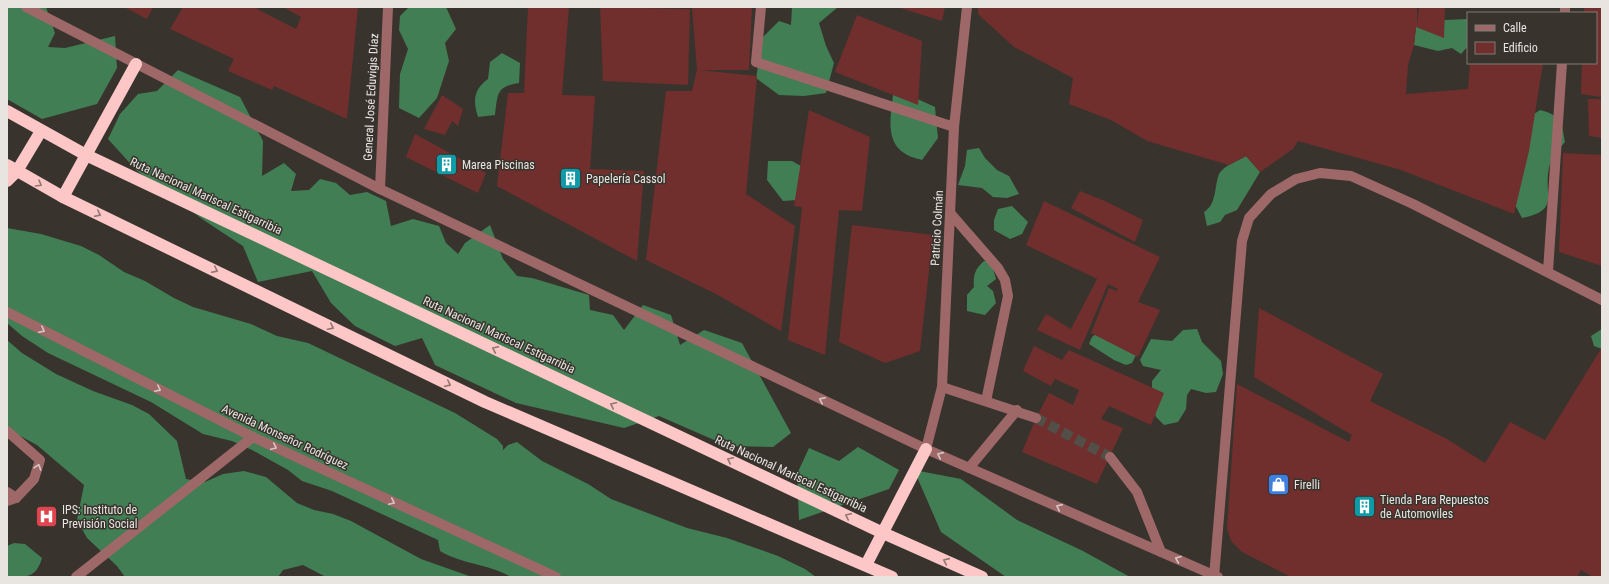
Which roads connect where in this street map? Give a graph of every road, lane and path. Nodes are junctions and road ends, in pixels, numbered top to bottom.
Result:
1 (26, 7) edge
2 (388, 7) edge
3 (760, 7) edge
4 (967, 7) edge
5 (136, 64) junction
6 (1562, 64) edge
7 (7, 111) edge
8 (954, 127) junction
9 (41, 131) junction
10 (86, 155) junction
11 (12, 168) edge
12 (7, 182) edge
13 (380, 189) junction
14 (62, 196) junction
15 (950, 214) junction
16 (1548, 271) junction
17 (1602, 300) edge
18 (7, 312) edge
19 (942, 387) junction
20 (986, 401) junction
21 (1017, 410) junction
22 (1036, 418) tunnel mouth
23 (7, 431) edge
24 (253, 437) junction
25 (926, 449) junction
26 (1110, 457) tunnel mouth
27 (969, 468) junction
28 (7, 492) edge
29 (12, 500) edge
30 (883, 533) junction
31 (1161, 552) junction
32 (866, 565) junction
33 (1215, 576) edge
34 (76, 577) edge
35 (556, 577) edge
36 (892, 577) edge
37 (982, 577) edge

1 - 5 street
2 - 13 street, General José Eduvigis Díaz
3 - 8 street
4 - 8 street, Patricio Colmán
5 - 10 highway
5 - 13 street
6 - 16 street
7 - 9 highway, Ruta Nacional Mariscal Estigarribia
8 - 15 street, Patricio Colmán
9 - 10 highway, Ruta Nacional Mariscal Estigarribia
9 - 11 highway
10 - 14 highway
30 -> 10 highway, Ruta Nacional Mariscal Estigarribia
11 - 12 highway
11 -> 14 highway
25 -> 13 street
14 -> 32 highway
15 - 19 street, Patricio Colmán
15 - 20 street
16 - 17 street
16 - 33 street
18 -> 24 street, Avenida Monseñor Rodríguez
19 - 20 street
19 - 25 street, Patricio Colmán
20 - 21 street
21 - 22 street
21 - 27 street
29 -> 23 street
24 - 34 street
24 -> 35 street, Avenida Monseñor Rodríguez
27 -> 25 street
25 - 30 highway
26 - 31 street
31 -> 27 street
28 - 29 street
30 - 32 highway
37 -> 30 highway, Ruta Nacional Mariscal Estigarribia
33 -> 31 street
32 - 36 highway

